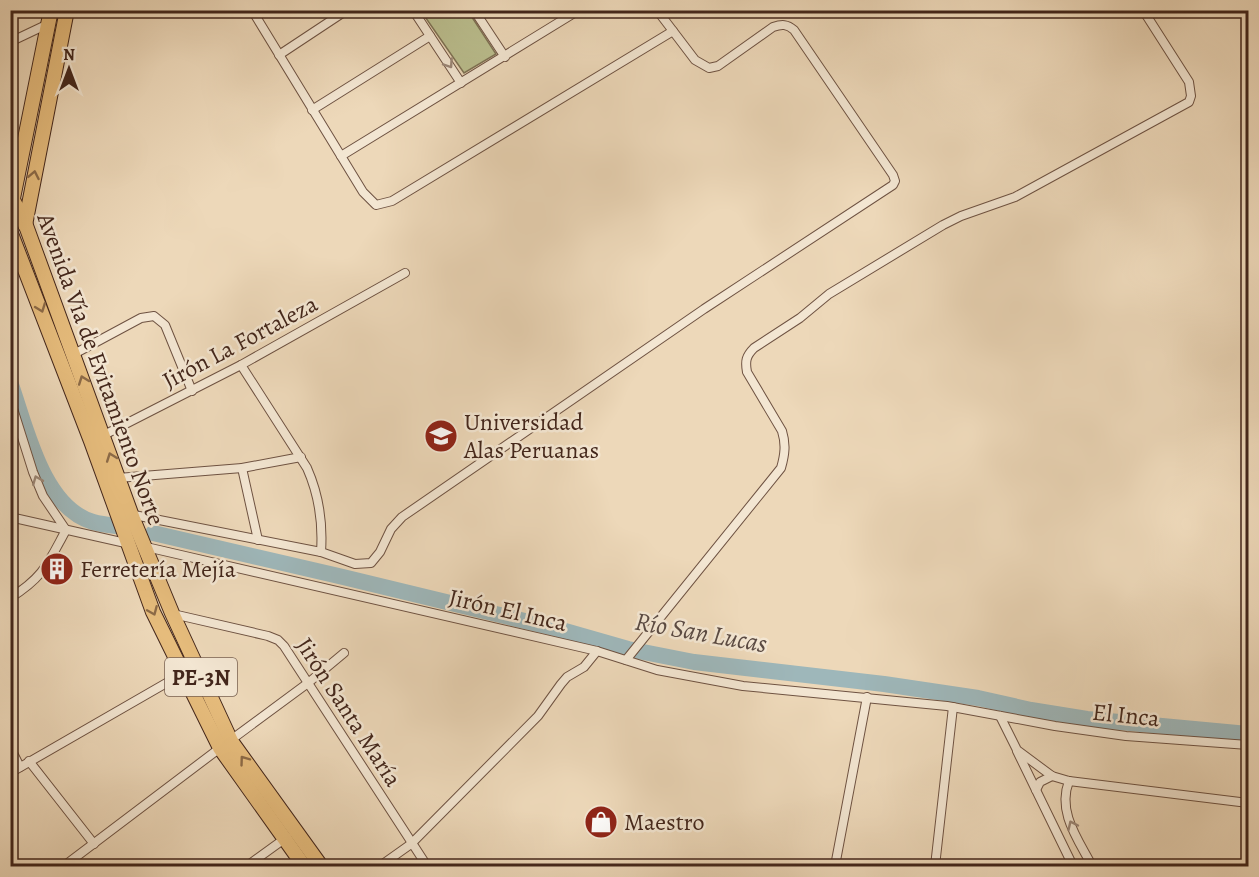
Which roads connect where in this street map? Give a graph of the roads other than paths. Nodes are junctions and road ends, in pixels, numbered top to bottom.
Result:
1 (67, 10) edge
2 (252, 10) edge
3 (347, 10) edge
4 (413, 10) edge
5 (474, 10) edge
6 (579, 10) edge
7 (657, 10) edge
8 (1143, 10) edge
9 (50, 17) edge
10 (673, 31) junction
11 (430, 36) junction
12 (10, 42) edge
13 (279, 55) junction
14 (505, 57) junction
15 (461, 83) junction
16 (312, 110) junction
17 (341, 156) junction
18 (12, 207) edge
19 (25, 223) junction
20 (10, 231) edge
21 (21, 254) junction
22 (405, 273) dead end
23 (74, 354) junction
24 (241, 365) junction
25 (192, 391) junction
26 (10, 399) edge
27 (97, 438) junction
28 (301, 458) junction
29 (242, 468) junction
30 (118, 478) junction
31 (124, 516) junction
32 (10, 518) edge
33 (66, 530) junction
34 (125, 540) junction
35 (258, 540) junction
36 (142, 542) junction
37 (321, 552) junction
38 (10, 598) edge
39 (172, 613) junction
40 (597, 651) junction
41 (344, 653) dead end
42 (627, 658) junction
43 (182, 674) junction
44 (308, 684) junction
45 (867, 697) junction
46 (953, 707) junction
47 (1000, 716) junction
48 (225, 744) junction
49 (1248, 745) edge
50 (10, 747) edge
51 (1017, 750) junction
52 (28, 761) junction
53 (20, 767) junction
54 (10, 773) edge
55 (1052, 776) junction
56 (1069, 781) junction
57 (1036, 790) junction
58 (1248, 803) edge
59 (290, 834) junction
60 (94, 844) junction
61 (411, 844) junction
62 (64, 867) edge
63 (247, 867) edge
64 (304, 867) edge
65 (321, 867) edge
66 (380, 867) edge
67 (427, 867) edge
68 (835, 867) edge
69 (935, 867) edge
70 (1073, 867) edge
71 (1092, 867) edge

19 -> 1 highway, PE-3N
2 - 13 street
3 - 13 street
4 - 11 street
5 - 14 street
6 - 14 street
7 - 10 street
8 - 42 street
9 - 12 street
9 - 18 highway, PE-3N
10 - 17 street
10 - 37 street
11 -> 15 street
11 - 16 street
13 - 16 street
14 - 15 street
15 - 17 street
16 - 17 street
18 - 19 highway, Avenida Vía de Evitamiento Norte / PE-3N
19 - 21 highway, PE-3N
19 - 23 highway, Avenida Vía de Evitamiento Norte / PE-3N
20 - 21 highway, PE-3N
21 -> 27 highway, Avenida Vía de Evitamiento Norte / PE-3N
22 - 24 street, Jirón La Fortaleza
23 - 25 street
27 -> 23 highway, Avenida Vía de Evitamiento Norte / PE-3N
24 - 25 street, Jirón La Fortaleza
24 - 28 street
25 - 27 street, Jirón La Fortaleza
33 -> 26 street
30 -> 27 highway, Avenida Vía de Evitamiento Norte / PE-3N
27 - 31 highway, Avenida Vía de Evitamiento Norte / PE-3N
28 - 29 street
28 - 37 street
29 - 30 street
29 - 35 street
30 - 31 highway, Avenida Vía de Evitamiento Norte / PE-3N
31 - 34 highway, Avenida Vía de Evitamiento Norte / PE-3N
31 - 35 street
31 - 36 highway, Avenida Vía de Evitamiento Norte / PE-3N
32 - 33 street, Jirón El Inca
33 - 34 street, Jirón El Inca
33 - 38 street
34 - 36 street, Jirón El Inca
34 -> 43 highway, Avenida Vía de Evitamiento Norte / PE-3N
35 - 37 street
36 - 39 highway, Avenida Vía de Evitamiento Norte / PE-3N
36 - 40 street, Jirón El Inca
39 - 44 street, Jirón Santa María
39 - 48 highway, Avenida Vía de Evitamiento Norte / PE-3N
40 - 42 street, Jirón El Inca
40 - 61 street
41 - 44 street
42 - 45 street, Jirón El Inca
43 - 48 highway, PE-3N
43 - 52 street
44 - 48 street
44 - 61 street, Jirón Santa María
45 - 46 street, Jirón El Inca
45 - 68 street
46 - 47 street, Jirón El Inca
46 - 69 street
47 - 49 street, El Inca
47 - 51 street
48 - 59 highway, PE-3N
48 - 60 street
50 - 53 street
51 - 55 street
51 - 57 street
52 - 53 street
52 - 60 street
53 - 54 street
55 - 56 street
55 - 57 street
56 - 58 street
71 -> 56 street
57 - 70 street
59 - 63 street
59 - 64 highway, PE-3N
59 - 65 highway, PE-3N
60 - 62 street
61 - 66 street
61 - 67 street, Jirón Santa María

